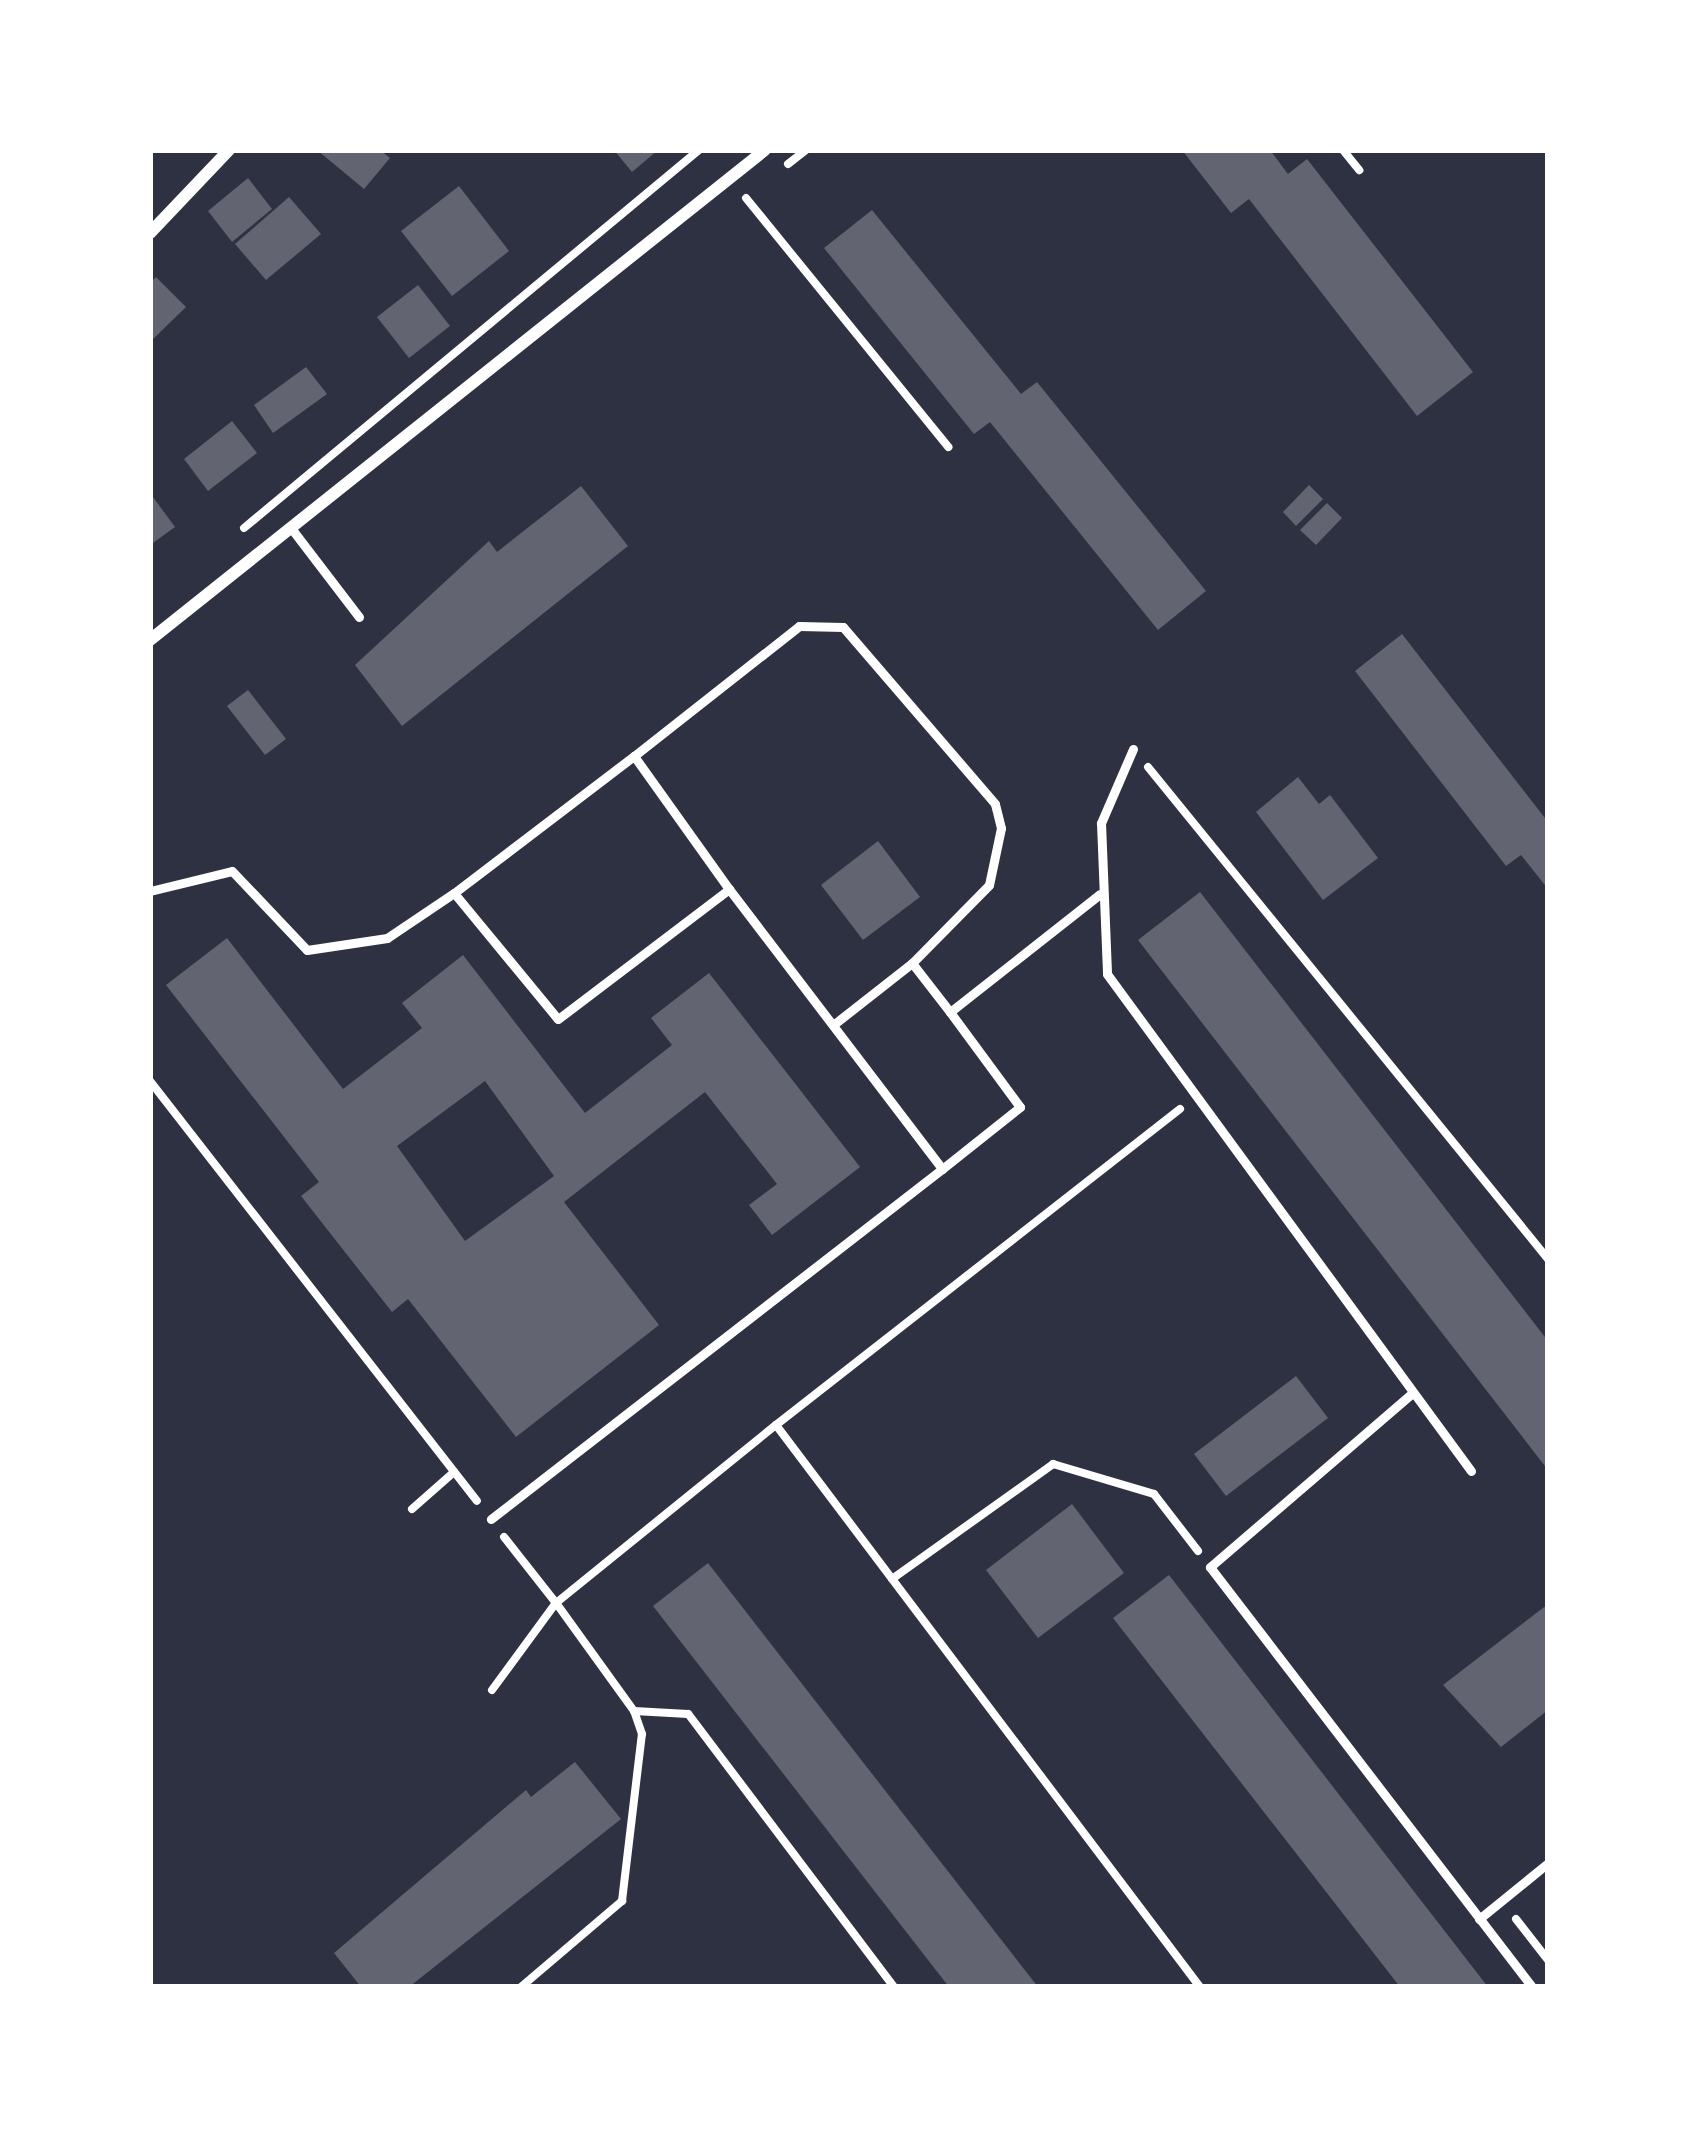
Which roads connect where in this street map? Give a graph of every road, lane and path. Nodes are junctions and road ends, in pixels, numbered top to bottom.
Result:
1 (229, 150) edge
2 (699, 150) edge
3 (1343, 150) edge
4 (759, 152) edge
5 (1359, 170) dead end
6 (746, 197) dead end
7 (150, 233) edge
8 (948, 447) dead end
9 (291, 528) junction
10 (223, 545) dead end
11 (359, 617) dead end
12 (150, 640) edge
13 (1133, 749) joint
14 (634, 756) junction
15 (729, 889) junction
16 (150, 891) edge
17 (454, 893) junction
18 (1100, 894) junction
19 (912, 963) junction
20 (950, 1012) junction
21 (833, 1025) junction
22 (150, 1081) edge
23 (1196, 1097) junction
24 (942, 1169) junction
25 (1548, 1259) edge
26 (1410, 1394) junction
27 (776, 1425) junction
28 (454, 1472) junction
29 (1471, 1472) dead end
30 (412, 1509) dead end
31 (491, 1520) junction
32 (1210, 1567) junction
33 (892, 1579) junction
34 (556, 1603) junction
35 (492, 1690) dead end
36 (634, 1711) junction
37 (1548, 1863) edge
38 (1479, 1919) junction
39 (521, 1987) edge
40 (894, 1987) edge
41 (1200, 1987) edge
42 (1532, 1987) edge

1 - 7 street
2 - 10 path
3 - 5 path
4 - 9 street
6 - 8 path
9 - 11 lane
9 - 12 street
13 - 18 lane
13 - 25 path
14 - 15 lane
14 - 17 lane
14 - 19 lane
15 - 17 lane
15 - 21 lane
16 - 17 lane
18 - 20 lane
18 - 23 lane
19 - 20 lane
19 - 21 lane
20 - 24 lane
21 - 24 lane
22 - 28 path
23 - 26 lane
23 - 27 path
24 - 31 lane
26 - 29 lane
26 - 32 lane
27 - 33 path
27 - 34 path
28 - 30 path
28 - 31 path
31 - 34 path
32 - 33 path
32 - 38 lane
33 - 41 path
34 - 35 path
34 - 36 path
36 - 39 path
36 - 40 path
37 - 38 lane
38 - 42 lane

